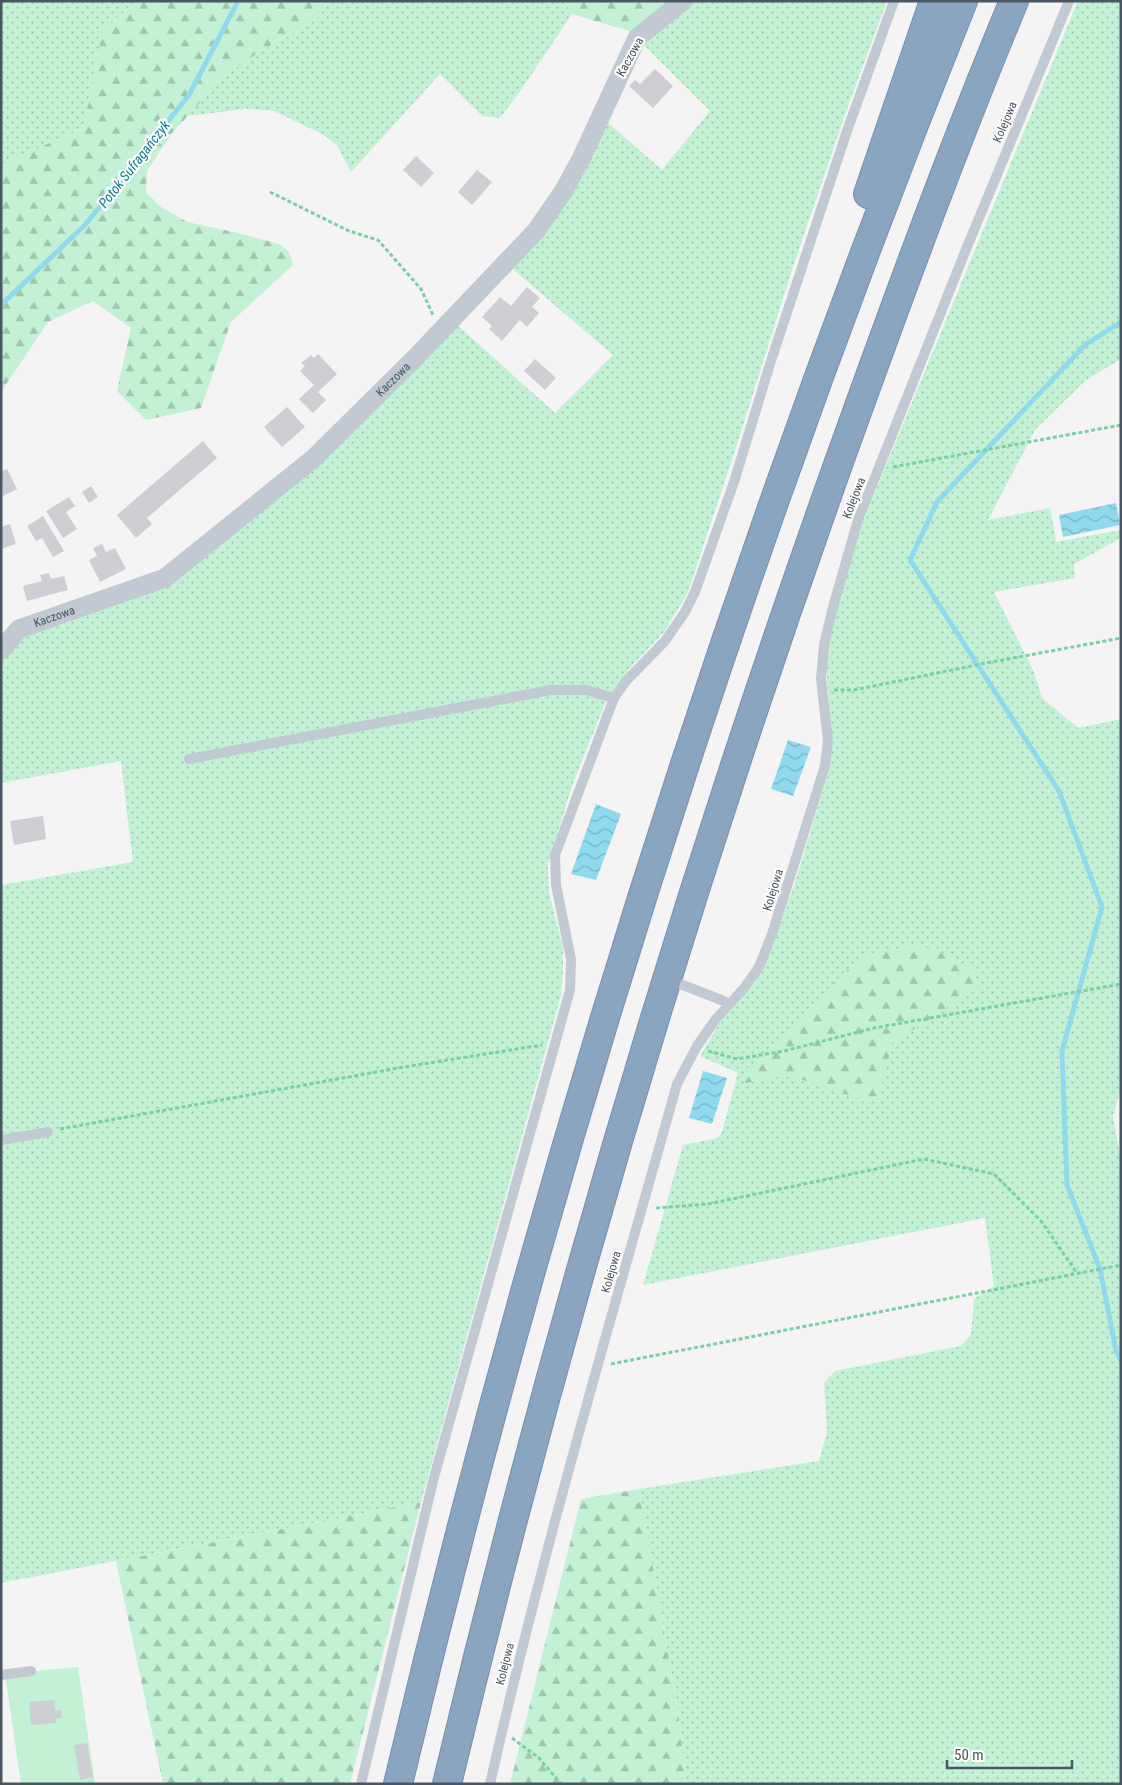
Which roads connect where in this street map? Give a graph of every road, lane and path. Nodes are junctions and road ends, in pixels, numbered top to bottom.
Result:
1 (683, 1) edge
2 (894, 1) edge
3 (934, 1) edge
4 (963, 1) edge
5 (1014, 1) edge
6 (1069, 1) edge
7 (270, 192) dead end
8 (442, 331) junction
9 (1121, 424) edge
10 (801, 426) junction
11 (878, 470) junction
12 (1121, 638) edge
13 (1, 650) edge
14 (822, 690) junction
15 (614, 698) junction
16 (189, 759) dead end
17 (666, 980) junction
18 (1121, 984) edge
19 (728, 1005) junction
20 (555, 1043) junction
21 (697, 1046) junction
22 (48, 1132) joint
23 (1, 1140) edge
24 (642, 1208) junction
25 (1121, 1265) edge
26 (1077, 1273) junction
27 (597, 1365) junction
28 (31, 1671) dead end
29 (1, 1674) edge
30 (502, 1730) junction
31 (361, 1784) edge
32 (398, 1784) edge
33 (447, 1784) edge
34 (490, 1784) edge
35 (562, 1784) edge

1 - 8 street, Kaczowa
2 - 15 lane
3 - 10 highway
4 - 10 highway
5 - 17 highway
6 - 11 lane, Kolejowa
7 - 8 path
8 - 13 street, Kaczowa
9 - 11 path
10 - 32 highway
11 - 14 lane, Kolejowa
12 - 14 path
14 - 19 lane, Kolejowa
15 - 16 lane
15 - 20 lane
17 - 19 lane
17 - 33 highway
18 - 21 path
19 - 21 lane, Kolejowa
20 - 22 path
20 - 31 lane
21 - 24 lane, Kolejowa
22 - 23 lane
24 - 26 path
24 - 27 lane, Kolejowa
25 - 26 path
26 - 27 path
27 - 30 lane, Kolejowa
28 - 29 lane
30 - 34 lane, Kolejowa
30 - 35 path

